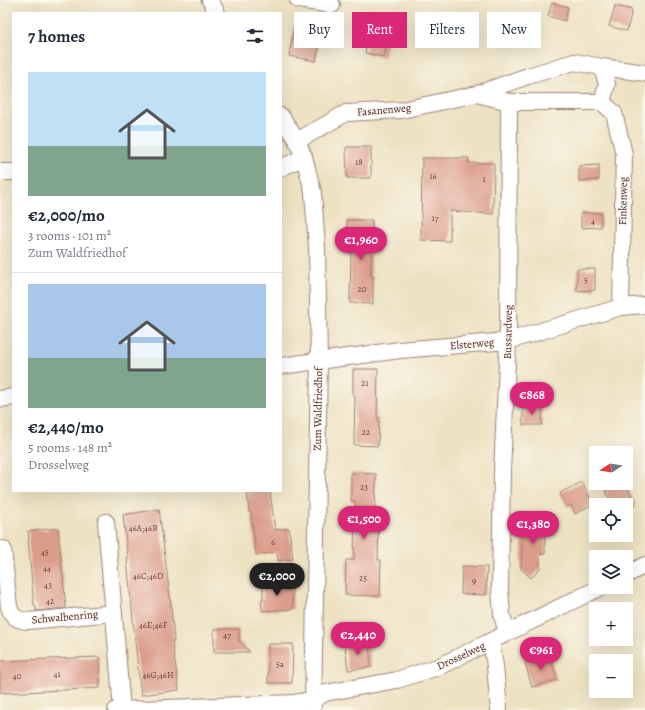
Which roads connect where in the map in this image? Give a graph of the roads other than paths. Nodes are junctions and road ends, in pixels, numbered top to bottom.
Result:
1 (210, 0) edge
2 (298, 0) edge
3 (332, 5) dead end
4 (216, 12) edge
5 (602, 67) junction
6 (645, 72) edge
7 (477, 94) junction
8 (509, 102) junction
9 (602, 102) junction
10 (282, 118) edge
11 (297, 141) junction
12 (304, 158) junction
13 (282, 168) edge
14 (0, 172) edge
15 (12, 172) edge
16 (645, 305) edge
17 (621, 308) junction
18 (508, 341) junction
19 (319, 361) junction
20 (282, 366) edge
21 (12, 397) edge
22 (0, 399) edge
23 (106, 522) dead end
24 (3, 549) dead end
25 (645, 565) edge
26 (633, 571) edge
27 (589, 592) edge
28 (114, 613) junction
29 (507, 633) junction
30 (491, 642) junction
31 (313, 705) edge
32 (207, 708) edge
33 (116, 710) edge
34 (122, 710) edge
35 (499, 710) edge

1 - 4 street
2 - 3 street
5 - 6 street, Fasanenweg
5 - 7 street, Fasanenweg
5 - 9 street
7 - 8 street, Fasanenweg
7 - 11 street, Fasanenweg
8 - 9 street, Fasanenweg
8 - 18 street, Bussardweg
9 - 17 street, Finkenweg
10 - 11 street, Zum Waldfriedhof
11 - 12 street, Zum Waldfriedhof
12 - 13 street
12 - 19 street, Zum Waldfriedhof
14 - 15 street
16 - 17 street, Elsterweg
17 - 18 street, Elsterweg
18 - 19 street, Elsterweg
18 - 29 street, Bussardweg
19 - 20 street, Elsterweg
19 - 31 street, Zum Waldfriedhof
21 - 22 street
23 - 28 street, Schwalbenring
24 - 28 street, Schwalbenring
25 - 26 street
27 - 29 street, Drosselweg
28 - 34 street, Schwalbenring
29 - 30 street, Drosselweg
30 - 31 street, Drosselweg
30 - 35 street
31 - 32 street
32 - 34 street
33 - 34 street

